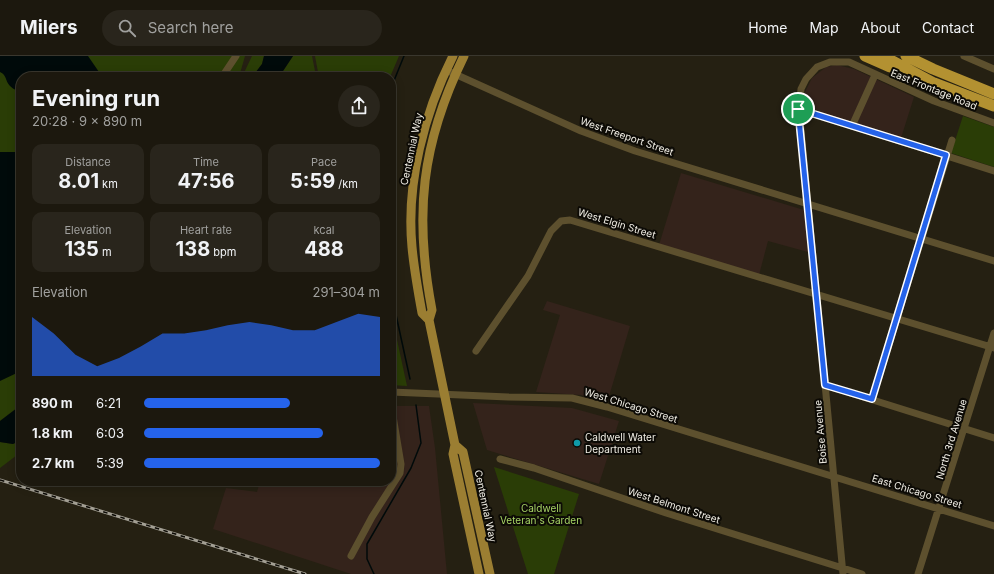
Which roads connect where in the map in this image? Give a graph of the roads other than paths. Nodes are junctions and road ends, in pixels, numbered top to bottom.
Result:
1 (236, 56) edge
2 (453, 56) edge
3 (464, 56) edge
4 (865, 56) edge
5 (883, 56) edge
6 (906, 56) edge
7 (964, 56) edge
8 (822, 65) joint
9 (994, 69) edge
10 (446, 70) junction
11 (225, 72) edge
12 (455, 74) junction
13 (875, 75) junction
14 (934, 83) junction
15 (994, 94) edge
16 (994, 106) edge
17 (798, 109) junction
18 (994, 123) edge
19 (852, 126) junction
20 (952, 140) dead end
21 (946, 155) junction
22 (994, 171) edge
23 (808, 204) junction
24 (920, 239) junction
25 (994, 261) edge
26 (816, 294) junction
27 (898, 319) junction
28 (429, 320) junction
29 (994, 333) edge
30 (992, 347) edge
31 (476, 351) dead end
32 (825, 385) junction
33 (396, 392) edge
34 (446, 395) junction
35 (872, 399) junction
36 (964, 428) junction
37 (396, 434) edge
38 (994, 438) edge
39 (455, 445) junction
40 (500, 459) dead end
41 (834, 477) junction
42 (396, 479) edge
43 (392, 486) edge
44 (940, 508) junction
45 (994, 526) edge
46 (351, 556) dead end
47 (842, 571) edge
48 (479, 574) edge
49 (490, 574) edge
50 (862, 574) edge
51 (918, 574) edge

1 - 11 street
2 - 10 main road, Centennial Way
3 - 12 main road, Centennial Way
4 - 14 highway
5 - 14 highway
6 - 15 highway
7 - 9 street
8 - 13 street, East Frontage Road
8 - 17 street, Boise Avenue
10 - 12 street, West Freeport Street
10 - 28 main road, Centennial Way
12 - 23 street, West Freeport Street
12 - 28 main road, Centennial Way
13 - 18 street, East Frontage Road
13 - 19 street
14 - 16 highway
17 - 19 street
17 - 23 street, Boise Avenue
19 - 21 street
20 - 21 street
21 - 22 street
21 - 24 street
23 - 24 street, West Freeport Street
23 - 26 street, Boise Avenue
24 - 25 street, West Freeport Street
24 - 27 street
26 - 27 street
26 - 31 street, West Elgin Street
26 - 32 street, Boise Avenue
27 - 30 street
27 - 35 street
28 - 34 main road, Centennial Way
29 - 30 street, North 3rd Avenue
30 - 36 street, North 3rd Avenue
32 - 35 street
32 - 41 street, Boise Avenue
33 - 34 street, West Chicago Street
34 - 39 main road, Centennial Way
34 - 41 street, West Chicago Street
35 - 36 street
36 - 38 street
36 - 44 street, North 3rd Avenue
37 - 42 street
39 - 48 main road, Centennial Way
39 - 49 main road, Centennial Way
40 - 47 street, West Belmont Street
41 - 44 street, East Chicago Street
41 - 47 street, Boise Avenue
43 - 46 street
44 - 45 street, East Chicago Street
44 - 51 street, North 3rd Avenue
47 - 50 street, West Belmont Street

